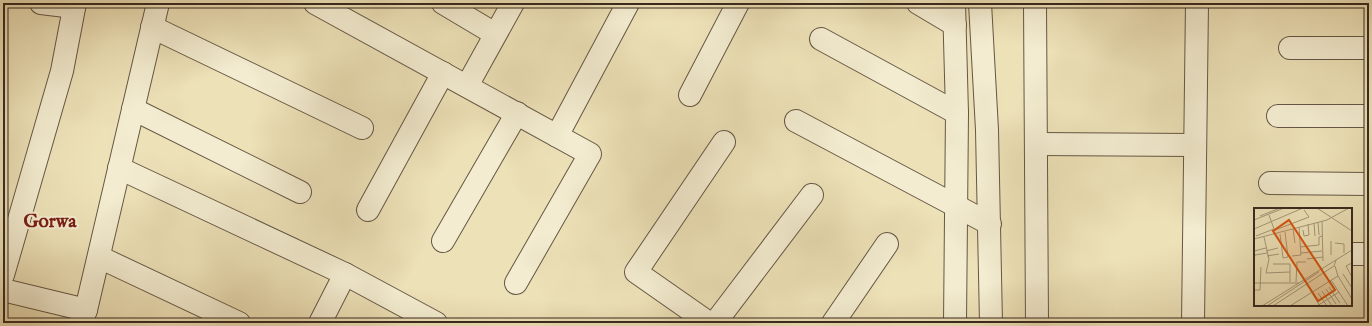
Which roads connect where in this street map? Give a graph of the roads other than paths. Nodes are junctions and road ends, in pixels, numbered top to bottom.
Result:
1 (41, 3) edge
2 (158, 3) edge
3 (315, 3) edge
4 (443, 3) edge
5 (513, 3) edge
6 (628, 3) edge
7 (738, 3) edge
8 (918, 3) edge
9 (954, 3) edge
10 (980, 3) edge
11 (1035, 3) edge
12 (1197, 3) edge
13 (74, 5) edge
14 (955, 25) junction
15 (152, 27) junction
16 (495, 34) junction
17 (821, 39) dead end
18 (1290, 48) dead end
19 (1369, 48) edge
20 (443, 73) junction
21 (467, 86) junction
22 (690, 95) dead end
23 (133, 109) junction
24 (516, 113) junction
25 (957, 113) junction
26 (1278, 116) dead end
27 (1369, 116) edge
28 (796, 121) dead end
29 (362, 128) dead end
30 (557, 136) junction
31 (724, 142) dead end
32 (1036, 144) junction
33 (1195, 144) junction
34 (119, 168) junction
35 (1270, 183) dead end
36 (1369, 184) edge
37 (300, 192) dead end
38 (812, 194) dead end
39 (955, 205) junction
40 (368, 210) dead end
41 (990, 224) junction
42 (443, 241) dead end
43 (887, 244) dead end
44 (1352, 254) edge
45 (1369, 254) edge
46 (99, 257) junction
47 (345, 274) junction
48 (3, 275) edge
49 (516, 283) dead end
50 (3, 290) edge
51 (84, 316) edge
52 (239, 323) edge
53 (320, 323) edge
54 (436, 323) edge
55 (709, 323) edge
56 (716, 323) edge
57 (833, 323) edge
58 (955, 323) edge
59 (991, 323) edge
60 (1037, 323) edge
61 (1193, 323) edge

1 - 13 street
2 - 15 street
3 - 20 street
4 - 16 street
5 - 16 street
6 - 30 street
7 - 22 street
8 - 14 street
9 - 14 street
10 - 41 street
11 - 32 street
12 - 33 street
13 - 48 street
14 - 25 street
15 - 23 street
15 - 29 street
16 - 21 street
17 - 25 street
18 - 19 street
20 - 21 street
20 - 40 street
21 - 24 street
23 - 34 street
23 - 37 street
24 - 30 street
24 - 42 street
25 - 39 street
26 - 27 street
28 - 39 street
30 - 49 street
31 - 55 street
32 - 33 street
32 - 60 street
33 - 61 street
34 - 46 street
34 - 47 street
35 - 36 street
38 - 56 street
39 - 41 street
39 - 58 street
41 - 59 street
43 - 57 street
44 - 45 street
46 - 51 street
46 - 52 street
47 - 53 street
47 - 54 street
50 - 51 street

